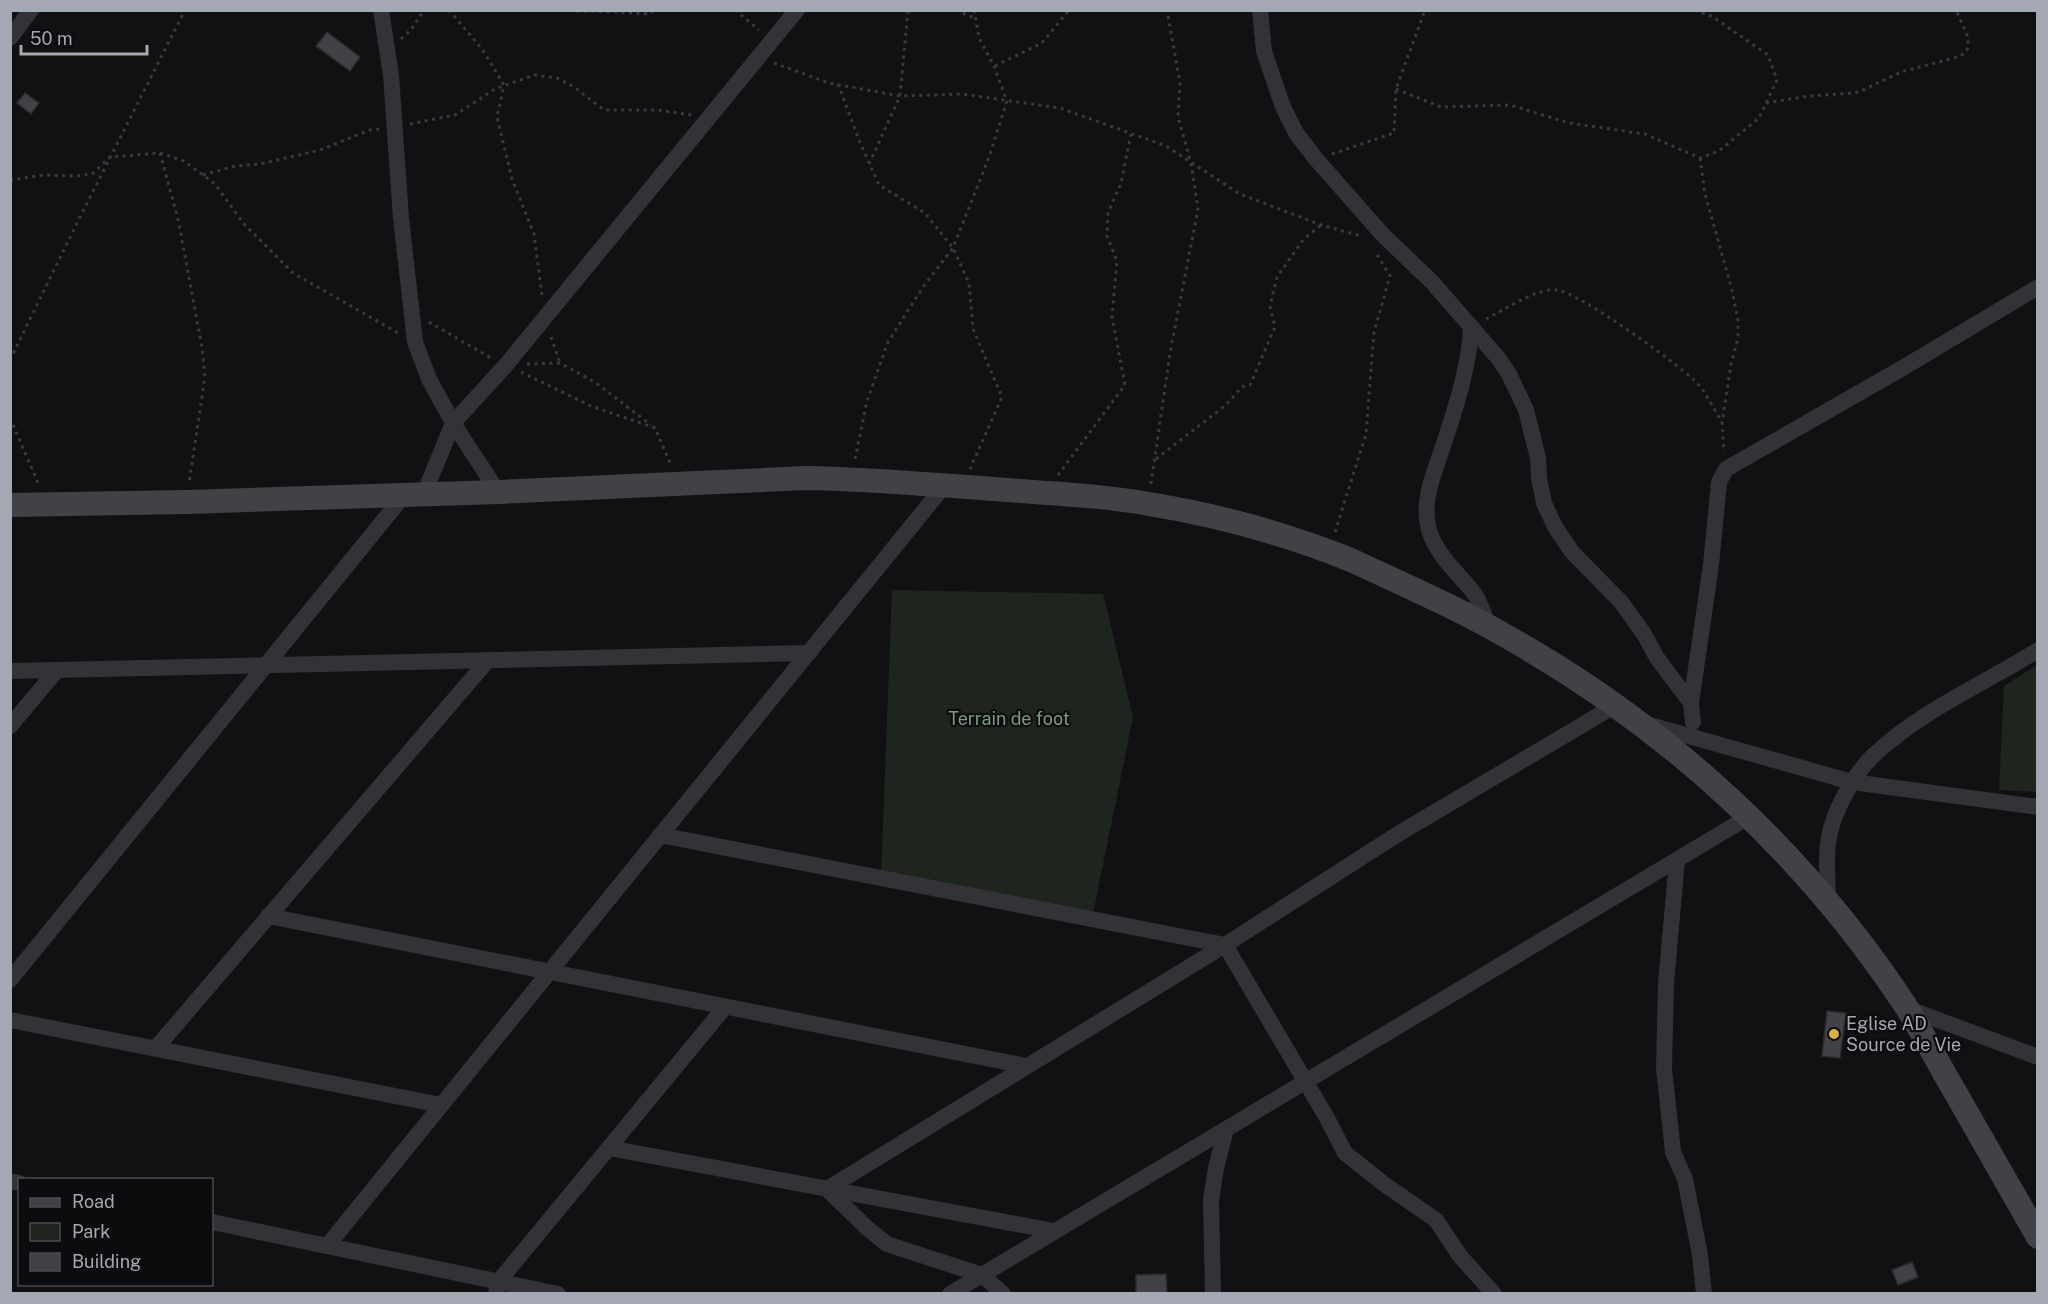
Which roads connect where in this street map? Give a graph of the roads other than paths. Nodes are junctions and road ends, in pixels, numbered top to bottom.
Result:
1 (31, 10) edge
2 (381, 10) edge
3 (797, 10) edge
4 (1260, 10) edge
5 (10, 38) edge
6 (2037, 287) edge
7 (1471, 326) junction
8 (453, 423) junction
9 (953, 486) junction
10 (498, 492) junction
11 (415, 494) junction
12 (10, 505) edge
13 (1489, 627) junction
14 (2037, 650) edge
15 (809, 653) junction
16 (488, 660) junction
17 (267, 666) junction
18 (57, 670) junction
19 (10, 671) edge
20 (1691, 702) junction
21 (1616, 705) junction
22 (1639, 722) junction
23 (1693, 722) dead end
24 (10, 726) edge
25 (1852, 782) junction
26 (2037, 807) edge
27 (1750, 816) junction
28 (660, 835) junction
29 (1677, 860) junction
30 (1828, 902) junction
31 (268, 916) junction
32 (1225, 945) junction
33 (549, 972) junction
34 (10, 980) edge
35 (725, 1007) junction
36 (1906, 1008) junction
37 (10, 1020) edge
38 (156, 1048) junction
39 (2037, 1057) edge
40 (1026, 1066) junction
41 (1305, 1081) junction
42 (441, 1106) junction
43 (1226, 1129) junction
44 (609, 1148) junction
45 (827, 1189) junction
46 (213, 1222) edge
47 (1054, 1231) junction
48 (2037, 1237) edge
49 (327, 1246) junction
50 (982, 1275) junction
51 (497, 1287) edge
52 (558, 1293) edge
53 (950, 1293) edge
54 (1003, 1293) edge
55 (1213, 1293) edge
56 (1494, 1293) edge
57 (1704, 1293) edge

1 - 5 street
2 - 8 street
3 - 8 street
4 - 7 street
6 - 20 street
7 - 13 street
7 - 20 street
8 - 10 street
8 - 11 street
9 - 10 main road
9 - 13 main road
9 - 15 street
10 - 11 main road
11 - 12 main road
11 - 17 street
13 - 21 main road
14 - 25 street
15 - 16 street
15 - 28 street
16 - 17 street
16 - 31 street
17 - 18 street
17 - 34 street
18 - 19 street
18 - 24 street
20 - 23 street
21 - 22 main road
21 - 32 street
22 - 25 street
22 - 27 main road
25 - 26 street
25 - 30 street
27 - 29 street
27 - 30 main road
28 - 32 street
28 - 33 street
29 - 41 street
29 - 57 street
30 - 36 main road
31 - 33 street
31 - 38 street
32 - 40 street
32 - 41 street
33 - 35 street
33 - 42 street
35 - 40 street
35 - 44 street
36 - 39 street
36 - 48 main road
37 - 38 street
38 - 42 street
40 - 45 street
41 - 43 street
41 - 56 street
42 - 49 street
43 - 47 street
43 - 55 street
44 - 45 street
44 - 51 street
45 - 47 street
45 - 50 street
46 - 49 street
47 - 50 street
49 - 51 street
50 - 53 street
50 - 54 street
51 - 52 street

